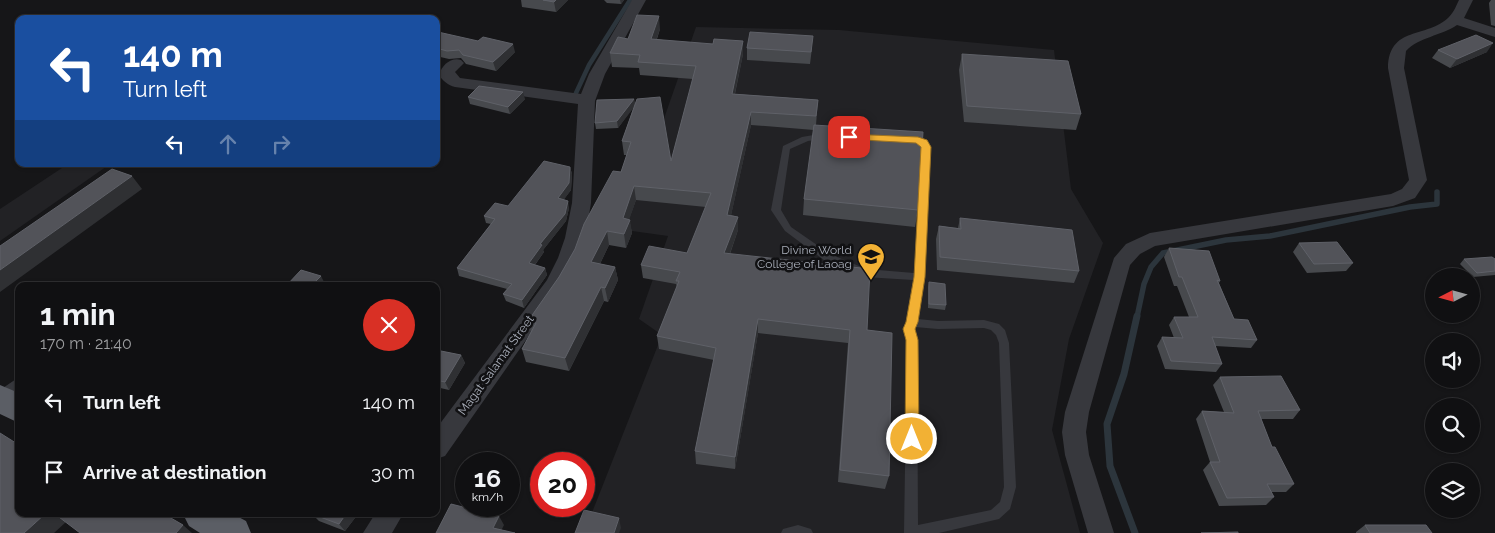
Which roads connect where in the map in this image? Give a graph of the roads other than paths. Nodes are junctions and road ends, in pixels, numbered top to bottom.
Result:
1 (639, 0) edge
2 (1466, 0) edge
3 (1454, 20) junction
4 (1495, 33) edge
5 (456, 63) dead end
6 (587, 100) junction
7 (833, 136) edge
8 (899, 139) edge
9 (919, 277) junction
10 (912, 322) junction
11 (15, 385) edge
12 (0, 398) edge
13 (15, 407) edge
14 (440, 442) edge
15 (206, 517) edge
16 (388, 517) edge
17 (234, 533) edge
18 (376, 533) edge
19 (788, 533) edge
20 (806, 533) edge
21 (912, 533) edge
22 (1101, 533) edge

1 - 6 street, Magat Salamat Street
2 - 3 street
3 - 4 street
3 - 22 street
5 - 6 street
6 - 14 street, Magat Salamat Street
7 - 9 lane
8 - 9 lane
9 - 10 lane
10 - 21 lane
10 - 21 lane
11 - 12 lane
12 - 13 highway
15 - 17 highway
16 - 18 street
19 - 20 lane

